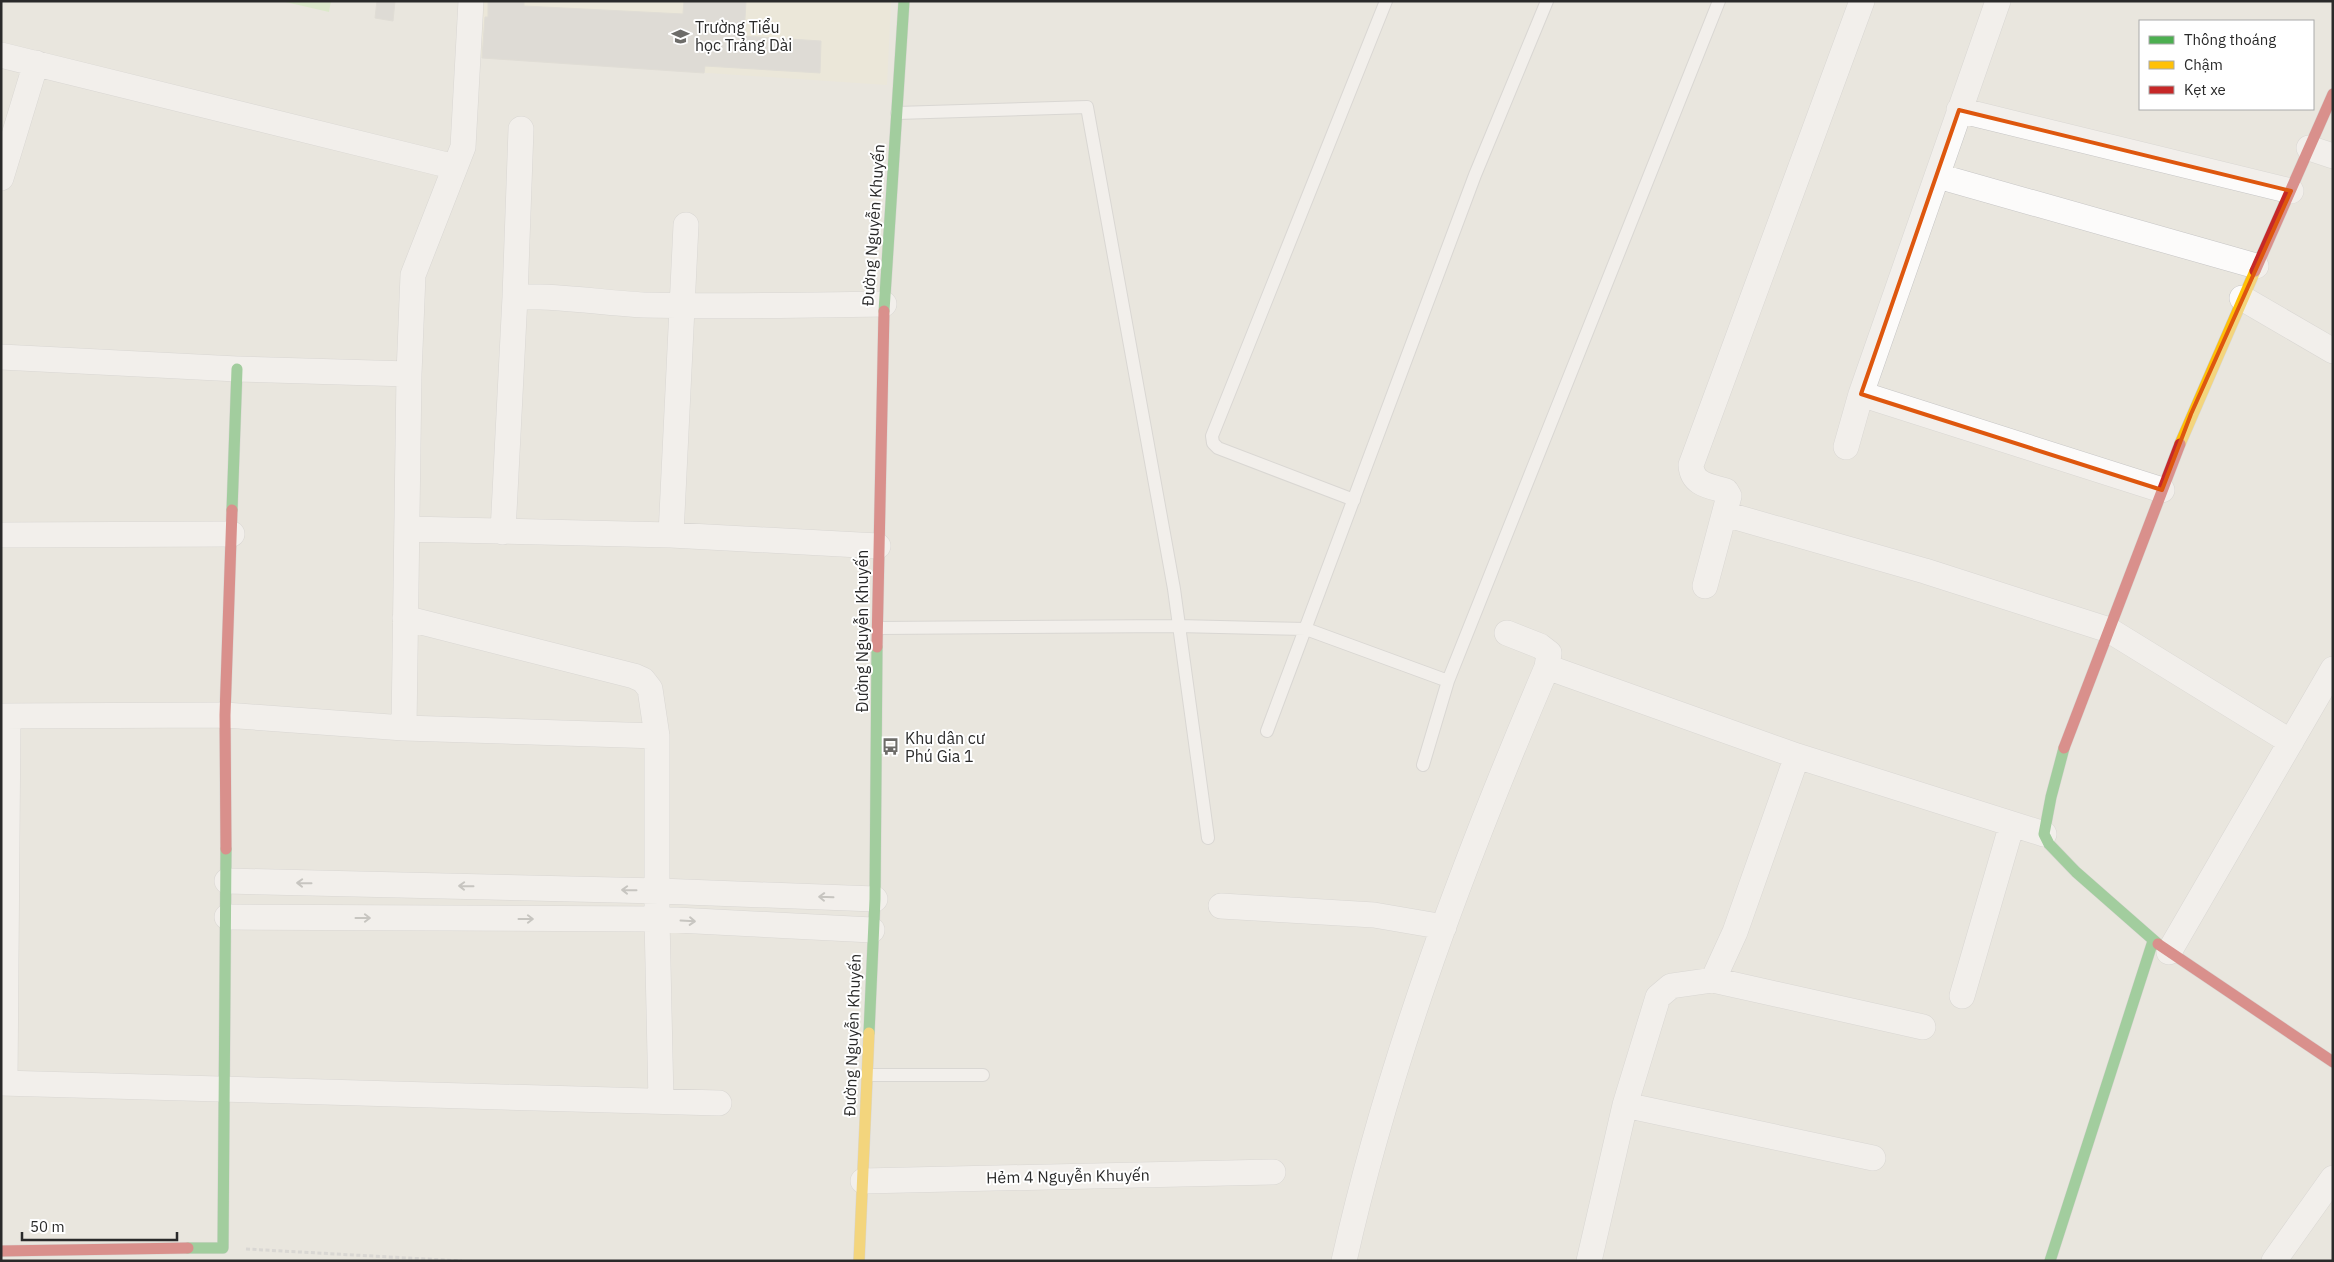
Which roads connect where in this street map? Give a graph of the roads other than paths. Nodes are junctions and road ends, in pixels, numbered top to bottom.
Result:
1 (470, 1) edge
2 (904, 1) edge
3 (1386, 1) edge
4 (1547, 1) edge
5 (1719, 1) edge
6 (1862, 1) edge
7 (1998, 1) edge
8 (1, 55) edge
9 (36, 63) junction
10 (2333, 94) edge
11 (1959, 110) junction
12 (897, 113) junction
13 (521, 129) dead end
14 (2309, 148) junction
15 (2333, 156) edge
16 (455, 167) junction
17 (1938, 176) junction
18 (1, 178) edge
19 (2290, 191) junction
20 (686, 225) dead end
21 (2256, 266) junction
22 (515, 297) junction
23 (2242, 298) junction
24 (884, 304) junction
25 (683, 306) junction
26 (2333, 350) edge
27 (1, 357) edge
28 (236, 369) junction
29 (409, 374) junction
30 (1861, 394) junction
31 (1846, 446) dead end
32 (2162, 490) junction
33 (1354, 500) junction
34 (1726, 514) junction
35 (407, 529) junction
36 (502, 532) junction
37 (232, 534) junction
38 (1, 535) edge
39 (671, 535) junction
40 (878, 546) junction
41 (1705, 586) dead end
42 (405, 618) junction
43 (1178, 626) junction
44 (879, 628) junction
45 (1306, 629) junction
46 (2109, 630) junction
47 (1507, 633) dead end
48 (1547, 667) junction
49 (1448, 681) junction
50 (2329, 686) edge
51 (225, 715) junction
52 (5, 716) edge
53 (404, 728) junction
54 (1266, 731) dead end
55 (657, 736) junction
56 (2291, 742) junction
57 (1797, 756) junction
58 (1423, 765) dead end
59 (2012, 824) junction
60 (2044, 834) junction
61 (1208, 838) dead end
62 (227, 881) junction
63 (659, 891) junction
64 (875, 899) junction
65 (1221, 906) dead end
66 (227, 917) junction
67 (657, 919) junction
68 (1444, 927) junction
69 (872, 930) junction
70 (2161, 947) junction
71 (1713, 980) junction
72 (1962, 996) dead end
73 (1923, 1027) dead end
74 (2333, 1062) edge
75 (867, 1075) junction
76 (984, 1076) dead end
77 (3, 1083) edge
78 (226, 1089) junction
79 (661, 1101) junction
80 (720, 1103) dead end
81 (1625, 1105) junction
82 (1873, 1158) dead end
83 (1273, 1172) dead end
84 (2333, 1178) edge
85 (863, 1181) junction
86 (1, 1251) edge
87 (859, 1261) edge
88 (1344, 1261) edge
89 (1589, 1261) edge
90 (2050, 1261) edge
91 (2274, 1261) edge

1 - 16 street
2 - 12 street, Đường Nguyễn Khuyến
3 - 33 lane
4 - 33 lane
5 - 49 lane
6 - 34 street
7 - 11 street
8 - 9 street
9 - 16 street
9 - 18 street
10 - 14 street
11 - 17 street
11 - 19 street
12 - 24 street, Đường Nguyễn Khuyến
12 - 43 lane
13 - 22 street
14 - 15 street
14 - 19 street
16 - 29 street
17 - 21 street
17 - 30 street
19 - 21 street
20 - 25 street
21 - 23 street
22 - 25 street
22 - 36 street
23 - 26 street
23 - 32 street
24 - 25 street
24 - 40 street, Đường Nguyễn Khuyến
25 - 39 street
27 - 28 street
28 - 29 street
28 - 37 street
29 - 35 street
30 - 31 street
30 - 32 street
32 - 46 street
33 - 45 lane
34 - 41 street
34 - 46 street
35 - 36 street
35 - 42 street
36 - 39 street
37 - 38 street
37 - 51 street
39 - 40 street
40 - 44 street, Đường Nguyễn Khuyến
42 - 53 street
42 - 55 street
43 - 44 lane
43 - 45 lane
43 - 61 lane
44 - 64 street, Đường Nguyễn Khuyến
45 - 49 lane
45 - 54 lane
46 - 56 street
46 - 60 street
47 - 48 street
48 - 57 street
48 - 68 street
49 - 58 lane
50 - 56 street
51 - 52 street
51 - 53 street
51 - 62 street
52 - 77 street
53 - 55 street
55 - 63 street
56 - 70 street
57 - 59 street
57 - 71 street
59 - 60 street
59 - 72 street
60 - 70 street
63 -> 62 street
62 - 66 street
64 -> 63 street
63 - 67 street
64 - 69 street, Đường Nguyễn Khuyến
65 - 68 street
66 -> 67 street
66 - 78 street
67 -> 69 street
67 - 79 street
68 - 88 street
69 - 75 street, Đường Nguyễn Khuyến
70 - 74 street
70 - 90 street
71 - 73 street
71 - 81 street
75 - 76 lane
75 - 85 street, Đường Nguyễn Khuyến
77 - 78 street
78 - 79 street
78 - 86 street
79 - 80 street
81 - 82 street
81 - 89 street
83 - 85 street, Hẻm 4 Nguyễn Khuyến
84 - 91 street
85 - 87 street, Đường Nguyễn Khuyến

